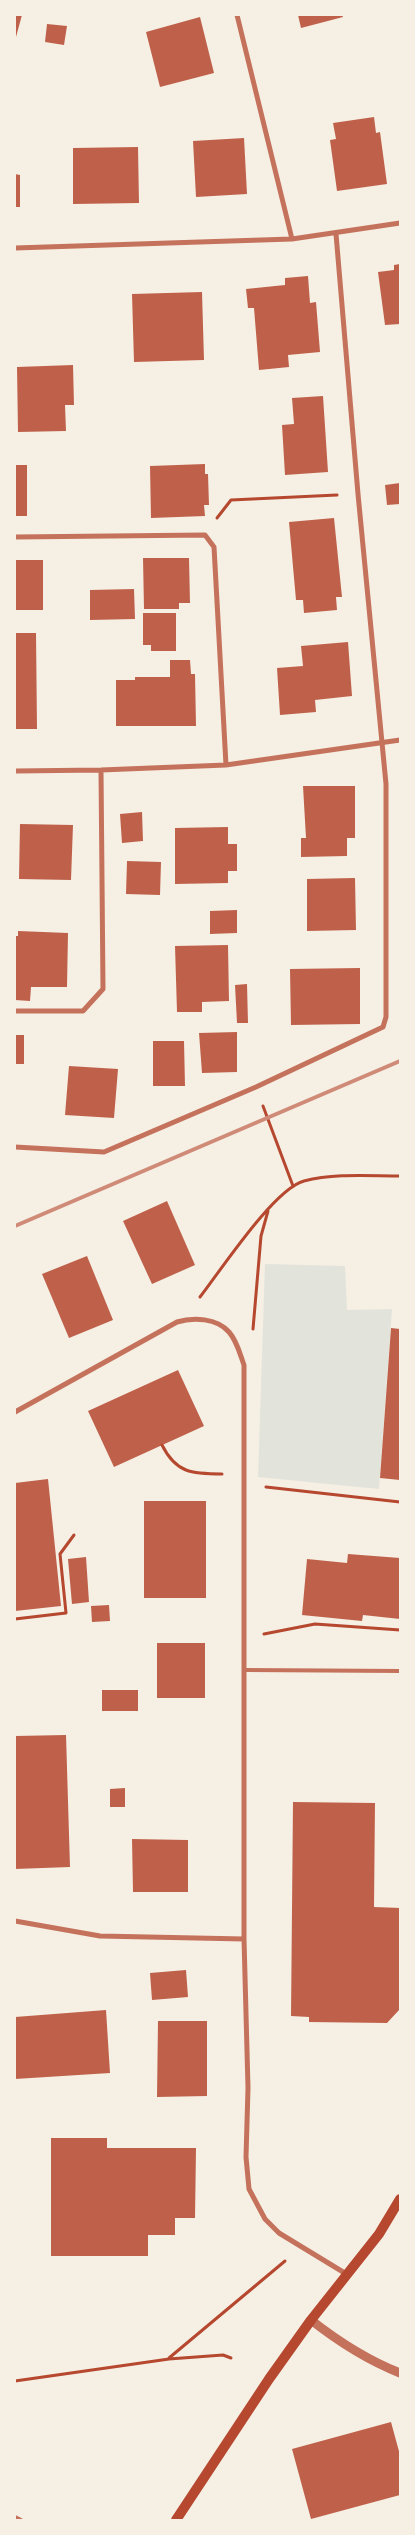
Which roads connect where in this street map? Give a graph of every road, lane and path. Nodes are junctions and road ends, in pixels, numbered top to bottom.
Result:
1 (237, 15) edge
2 (400, 223) edge
3 (336, 234) junction
4 (292, 238) junction
5 (15, 248) edge
6 (358, 494) junction
7 (205, 535) junction
8 (15, 537) edge
9 (400, 740) edge
10 (382, 744) junction
11 (226, 765) junction
12 (101, 770) junction
13 (15, 771) edge
14 (15, 1011) edge
15 (256, 1087) junction
16 (15, 1147) edge
17 (400, 1176) edge
18 (293, 1186) junction
19 (268, 1208) junction
20 (190, 1318) junction
21 (244, 1365) junction
22 (15, 1412) edge
23 (162, 1445) dead end
24 (245, 1474) junction
25 (245, 1485) junction
26 (400, 1502) edge
27 (74, 1535) dead end
28 (15, 1619) edge
29 (400, 1630) edge
30 (245, 1638) junction
31 (246, 1670) junction
32 (400, 1671) edge
33 (15, 1921) edge
34 (244, 1938) junction
35 (400, 2199) edge
36 (298, 2245) junction
37 (348, 2275) junction
38 (311, 2320) junction
39 (231, 2358) dead end
40 (169, 2359) junction
41 (400, 2373) edge
42 (15, 2380) edge
43 (15, 2516) edge
44 (21, 2520) edge
45 (176, 2520) edge

1 - 4 street
2 - 3 street
3 - 4 street
3 - 6 street
4 - 5 street
6 - 7 path
6 - 10 street
7 - 8 street
7 - 11 street
9 - 10 street
10 - 11 street
10 - 15 street
11 - 12 street
12 - 13 street
12 - 14 street
15 - 16 street
15 - 18 path
17 - 18 path
18 - 19 path
19 - 20 path
19 - 21 path
20 - 21 street
20 - 22 street
21 - 24 street
23 - 24 path
24 - 25 street
25 - 26 path
25 - 30 street
27 - 28 path
29 - 30 path
30 - 31 street
31 - 32 lane
31 - 34 street
33 - 34 street
34 - 36 street
35 - 37 main road
36 - 37 street
36 - 40 path
37 - 38 main road
38 - 41 street
38 - 45 main road
39 - 40 path
40 - 42 path
43 - 44 lane

